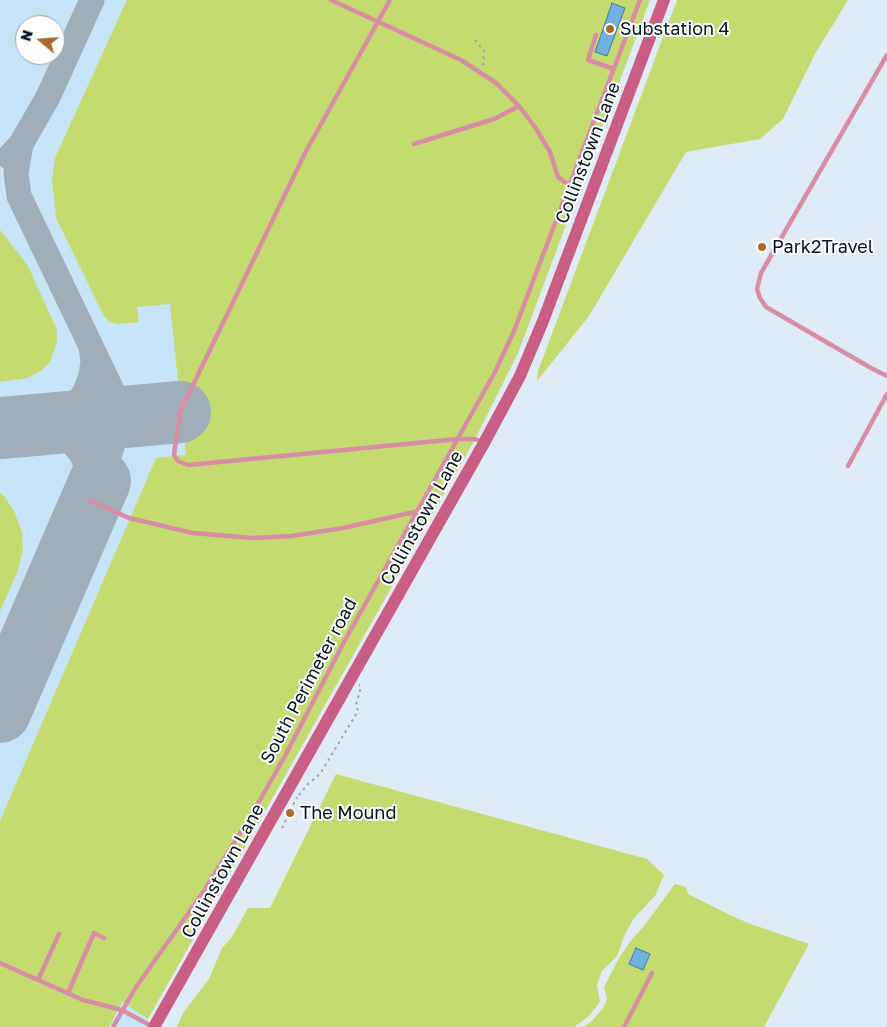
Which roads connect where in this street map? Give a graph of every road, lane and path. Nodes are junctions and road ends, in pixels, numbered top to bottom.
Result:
1 (331, 0) edge
2 (390, 0) edge
3 (640, 0) edge
4 (664, 0) edge
5 (378, 21) junction
6 (596, 35) dead end
7 (475, 40) dead end
8 (887, 55) edge
9 (614, 69) junction
10 (480, 73) junction
11 (519, 106) junction
12 (414, 144) dead end
13 (570, 186) junction
14 (887, 376) edge
15 (887, 394) edge
16 (458, 439) junction
17 (484, 443) junction
18 (848, 466) dead end
19 (91, 501) dead end
20 (419, 510) junction
21 (356, 685) dead end
22 (297, 797) dead end
23 (58, 934) dead end
24 (104, 938) dead end
25 (0, 963) edge
26 (652, 973) dead end
27 (38, 980) junction
28 (68, 993) junction
29 (122, 1010) junction
30 (113, 1027) edge
31 (153, 1027) edge
32 (624, 1027) edge

1 - 5 lane
2 - 5 lane
3 - 9 lane, South Perimeter road
4 - 17 street, Collinstown Lane
5 - 10 lane
5 - 16 lane
6 - 9 lane
7 - 10 path
8 - 14 lane
9 - 13 lane, South Perimeter road
10 - 11 lane
11 - 12 lane
11 - 13 lane
13 - 16 lane, South Perimeter road
15 - 18 lane
16 - 17 lane
16 - 20 lane, South Perimeter road
17 - 31 street, Collinstown Lane
19 - 20 lane
20 - 29 lane, South Perimeter road
21 - 22 path
23 - 27 lane
24 - 28 lane
25 - 27 lane
26 - 32 lane
27 - 28 lane
28 - 29 lane
29 - 30 lane, South Perimeter road
29 - 31 lane

